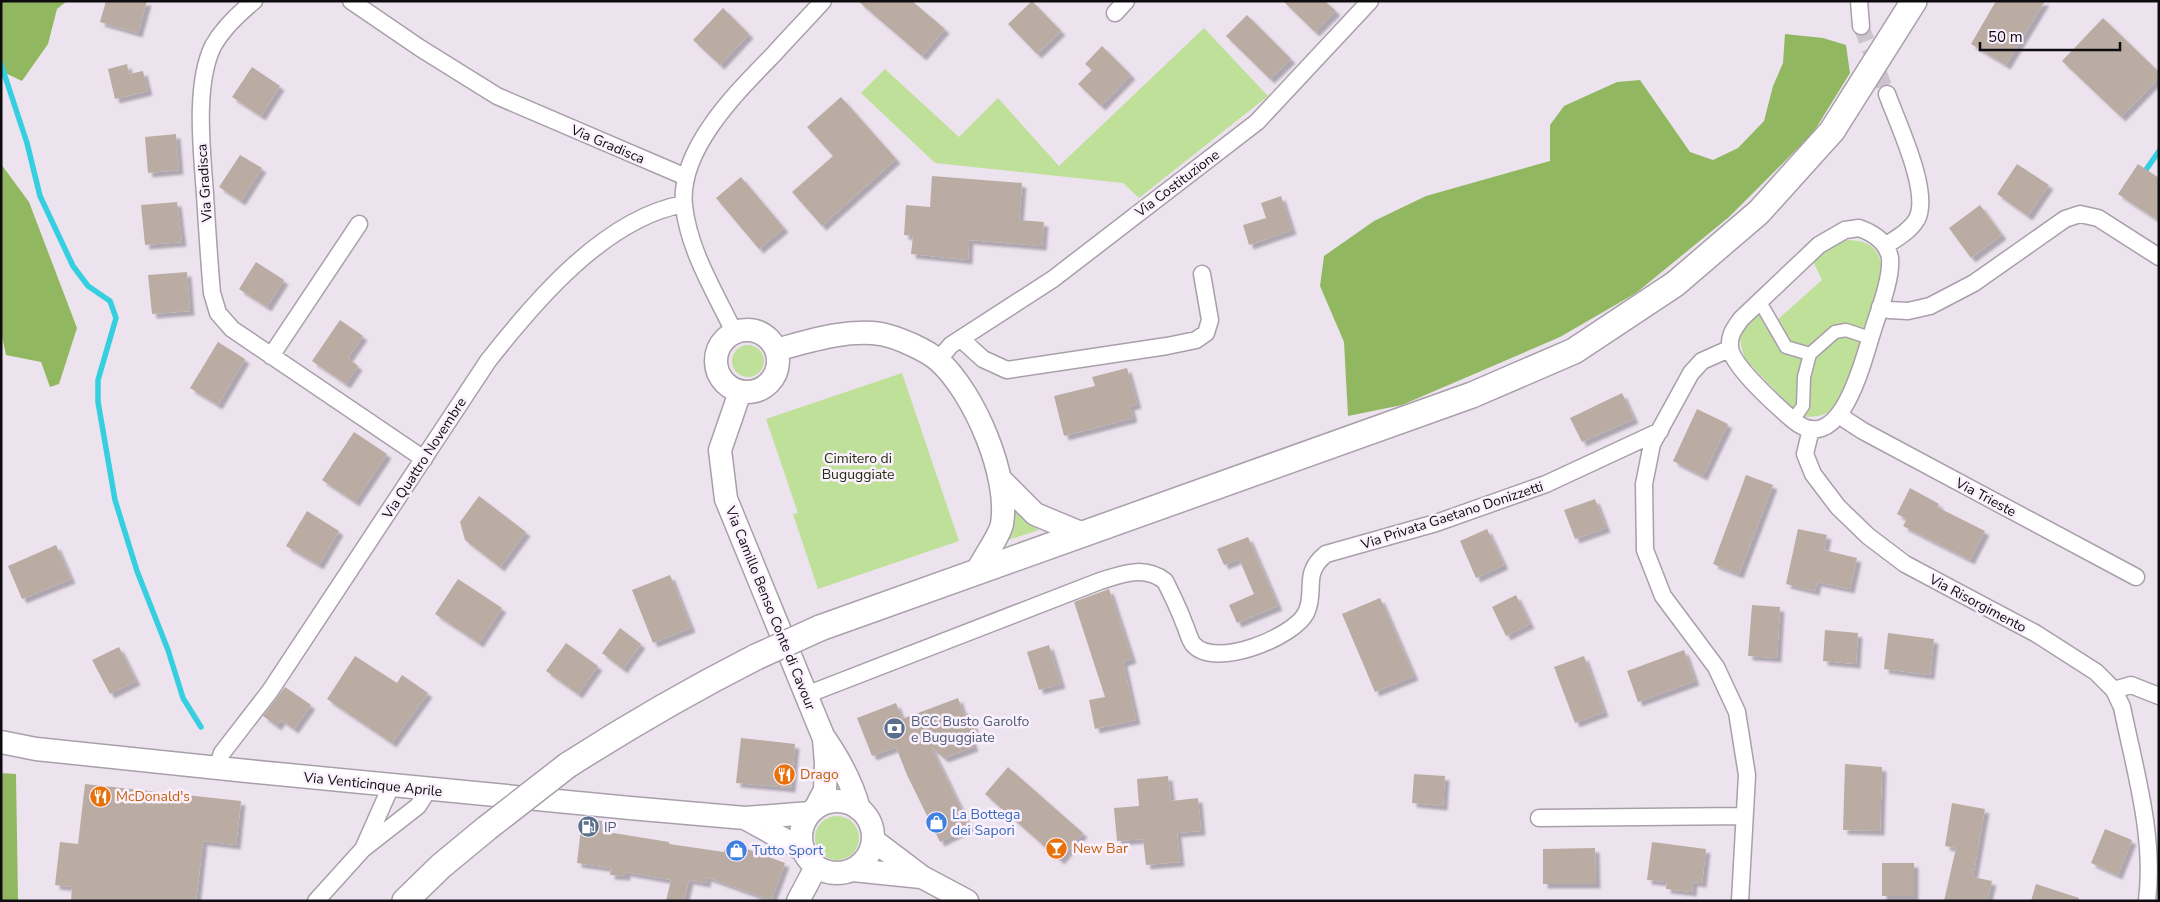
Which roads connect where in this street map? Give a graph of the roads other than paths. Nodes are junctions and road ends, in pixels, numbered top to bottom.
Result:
1 (254, 1) edge
2 (351, 1) edge
3 (823, 1) edge
4 (1370, 1) edge
5 (1859, 1) edge
6 (1914, 1) edge
7 (1861, 26) tunnel mouth
8 (1887, 94) tunnel mouth
9 (686, 178) junction
10 (684, 204) junction
11 (359, 224) dead end
12 (1885, 246) junction
13 (2159, 257) edge
14 (1202, 274) dead end
15 (1760, 302) junction
16 (1880, 307) junction
17 (734, 332) junction
18 (1870, 338) junction
19 (961, 339) junction
20 (1730, 349) junction
21 (776, 350) junction
22 (1810, 354) junction
23 (271, 356) junction
24 (938, 360) junction
25 (740, 392) junction
26 (1840, 413) junction
27 (1792, 420) junction
28 (1811, 429) junction
29 (1660, 431) junction
30 (424, 459) junction
31 (1001, 480) junction
32 (1083, 534) junction
33 (977, 571) junction
34 (2136, 577) dead end
35 (2114, 690) junction
36 (806, 695) junction
37 (2159, 696) edge
38 (823, 736) junction
39 (1, 742) edge
40 (217, 768) junction
41 (391, 786) junction
42 (428, 790) junction
43 (859, 809) junction
44 (812, 811) junction
45 (1744, 816) junction
46 (746, 818) junction
47 (1539, 818) dead end
48 (873, 840) junction
49 (363, 849) junction
50 (810, 858) junction
51 (853, 870) junction
52 (922, 877) junction
53 (316, 901) edge
54 (405, 901) edge
55 (798, 901) edge
56 (966, 901) edge
57 (1740, 901) edge
58 (2147, 901) edge

1 - 23 street, Via Gradisca
2 - 9 street, Via Gradisca
3 - 9 street
4 - 19 street, Via Costituzione
5 - 7 street
6 - 32 main road
8 - 12 street
9 - 10 street
10 - 17 street
10 - 30 street, Via Quattro Novembre
11 - 23 street
12 - 15 street
12 - 16 street
13 - 16 street
14 - 19 street
15 - 20 street
15 - 22 street
16 - 18 street
17 - 21 main road
17 - 25 main road
18 - 22 street
18 - 26 street
19 - 24 street, Via Costituzione
20 - 27 street
20 - 29 street
21 - 24 main road
21 - 25 main road
22 - 27 street
23 - 30 street, Via Gradisca
24 - 31 main road
25 - 36 main road, Via Camillo Benso Conte di Cavour
26 - 28 street
26 - 34 street, Via Trieste
27 - 28 street
28 - 35 street, Via Risorgimento
29 - 36 street, Via Privata Gaetano Donizzetti
29 - 45 street
30 - 40 street, Via Quattro Novembre
31 - 32 main road
31 - 33 main road
32 - 33 main road
33 - 54 main road, bridge
35 - 37 street
35 - 58 street, Via Risorgimento
36 - 38 main road, Via Camillo Benso Conte di Cavour
38 - 43 main road, Via Camillo Benso Conte di Cavour
38 - 44 main road, Via Camillo Benso Conte di Cavour
39 - 40 main road, Via Venticinque Aprile
40 - 41 main road, Via Venticinque Aprile
41 - 42 main road, Via Venticinque Aprile
41 - 49 street
42 - 46 main road, Via Venticinque Aprile
42 - 49 street
43 - 44 main road
43 - 48 main road
44 - 46 main road, Via Venticinque Aprile
44 - 50 main road
45 - 47 street
45 - 57 street
46 - 50 main road, Via Venticinque Aprile
48 - 51 main road
48 - 52 main road
49 - 53 street
50 - 51 main road
50 - 55 main road
51 - 52 main road
52 - 56 main road

